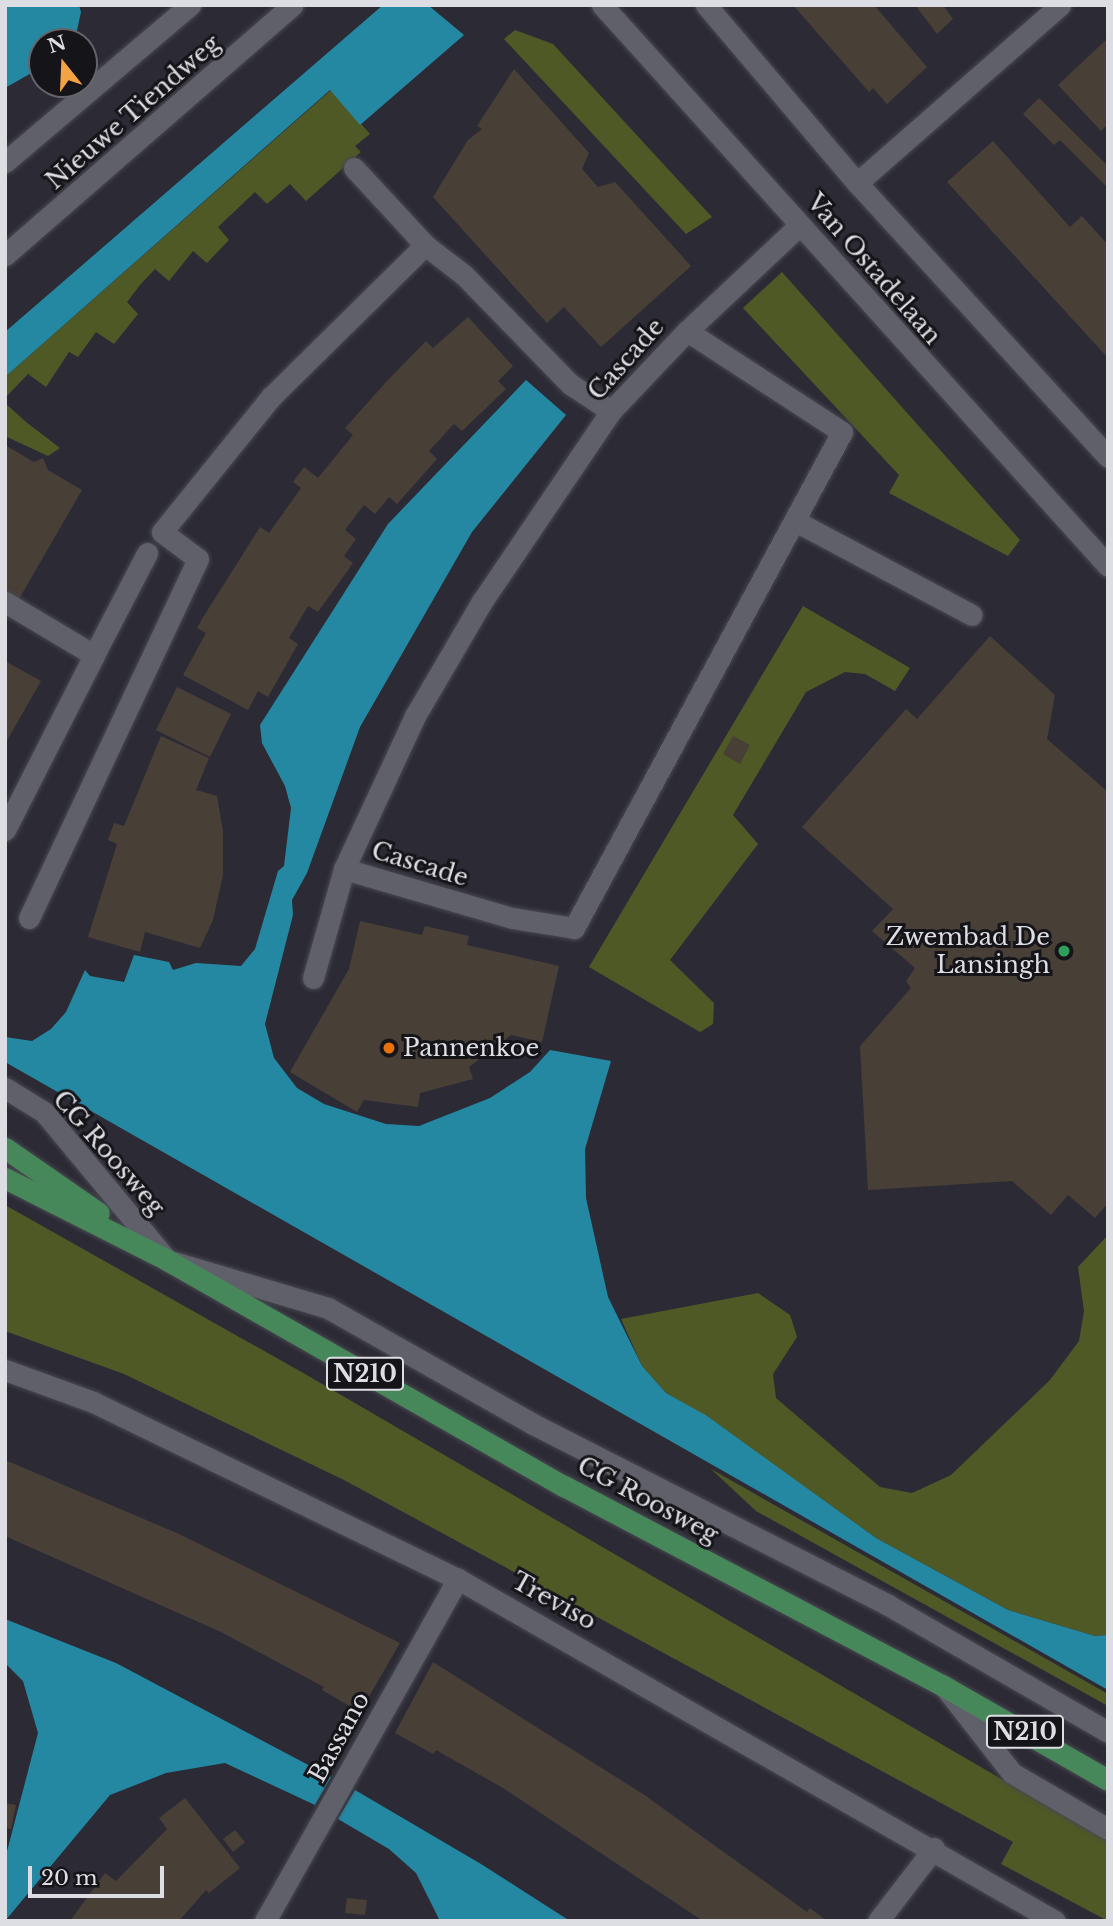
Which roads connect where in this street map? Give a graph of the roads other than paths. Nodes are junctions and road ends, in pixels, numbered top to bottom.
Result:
1 (190, 5) edge
2 (293, 5) edge
3 (602, 5) edge
4 (706, 5) edge
5 (1060, 5) edge
6 (5, 162) edge
7 (354, 168) dead end
8 (857, 183) junction
9 (800, 225) junction
10 (425, 245) junction
11 (5, 255) edge
12 (687, 331) junction
13 (611, 411) junction
14 (1108, 457) edge
15 (795, 521) junction
16 (147, 553) dead end
17 (1108, 566) edge
18 (5, 602) edge
19 (972, 615) dead end
20 (94, 655) junction
21 (5, 830) edge
22 (344, 869) junction
23 (29, 918) dead end
24 (313, 978) dead end
25 (5, 1088) edge
26 (5, 1148) edge
27 (5, 1178) edge
28 (167, 1260) junction
29 (5, 1370) edge
30 (458, 1578) junction
31 (942, 1685) junction
32 (1108, 1732) edge
33 (1108, 1780) edge
34 (1108, 1829) edge
35 (934, 1848) junction
36 (265, 1921) edge
37 (878, 1921) edge
38 (1055, 1921) edge

1 - 6 street, Nieuwe Tiendweg
2 - 11 street, Nieuwe Tiendweg
3 - 9 street, Van Ostadelaan
4 - 8 street, Van Ostadelaan
5 - 8 street
7 - 10 street
8 - 14 street, Van Ostadelaan
9 - 12 street, Cascade
9 - 17 street, Van Ostadelaan
10 - 13 street
10 - 23 street
12 - 13 street, Cascade
12 - 15 street, Cascade
13 - 22 street, Cascade
15 - 19 street
15 - 22 street, Cascade
16 - 20 street
18 - 20 street
20 - 21 street
22 - 24 street
25 - 28 street, CG Roosweg / N210
26 - 28 main road, CG Roosweg / N210
27 - 28 main road, CG Roosweg / N210
28 - 31 main road, CG Roosweg / N210
28 - 32 street, CG Roosweg / N210
29 - 30 street, Treviso
30 - 35 street, Treviso
30 - 36 street, Bassano
31 - 33 main road, CG Roosweg / N210
31 - 34 street
35 - 37 street
35 - 38 street, Treviso

